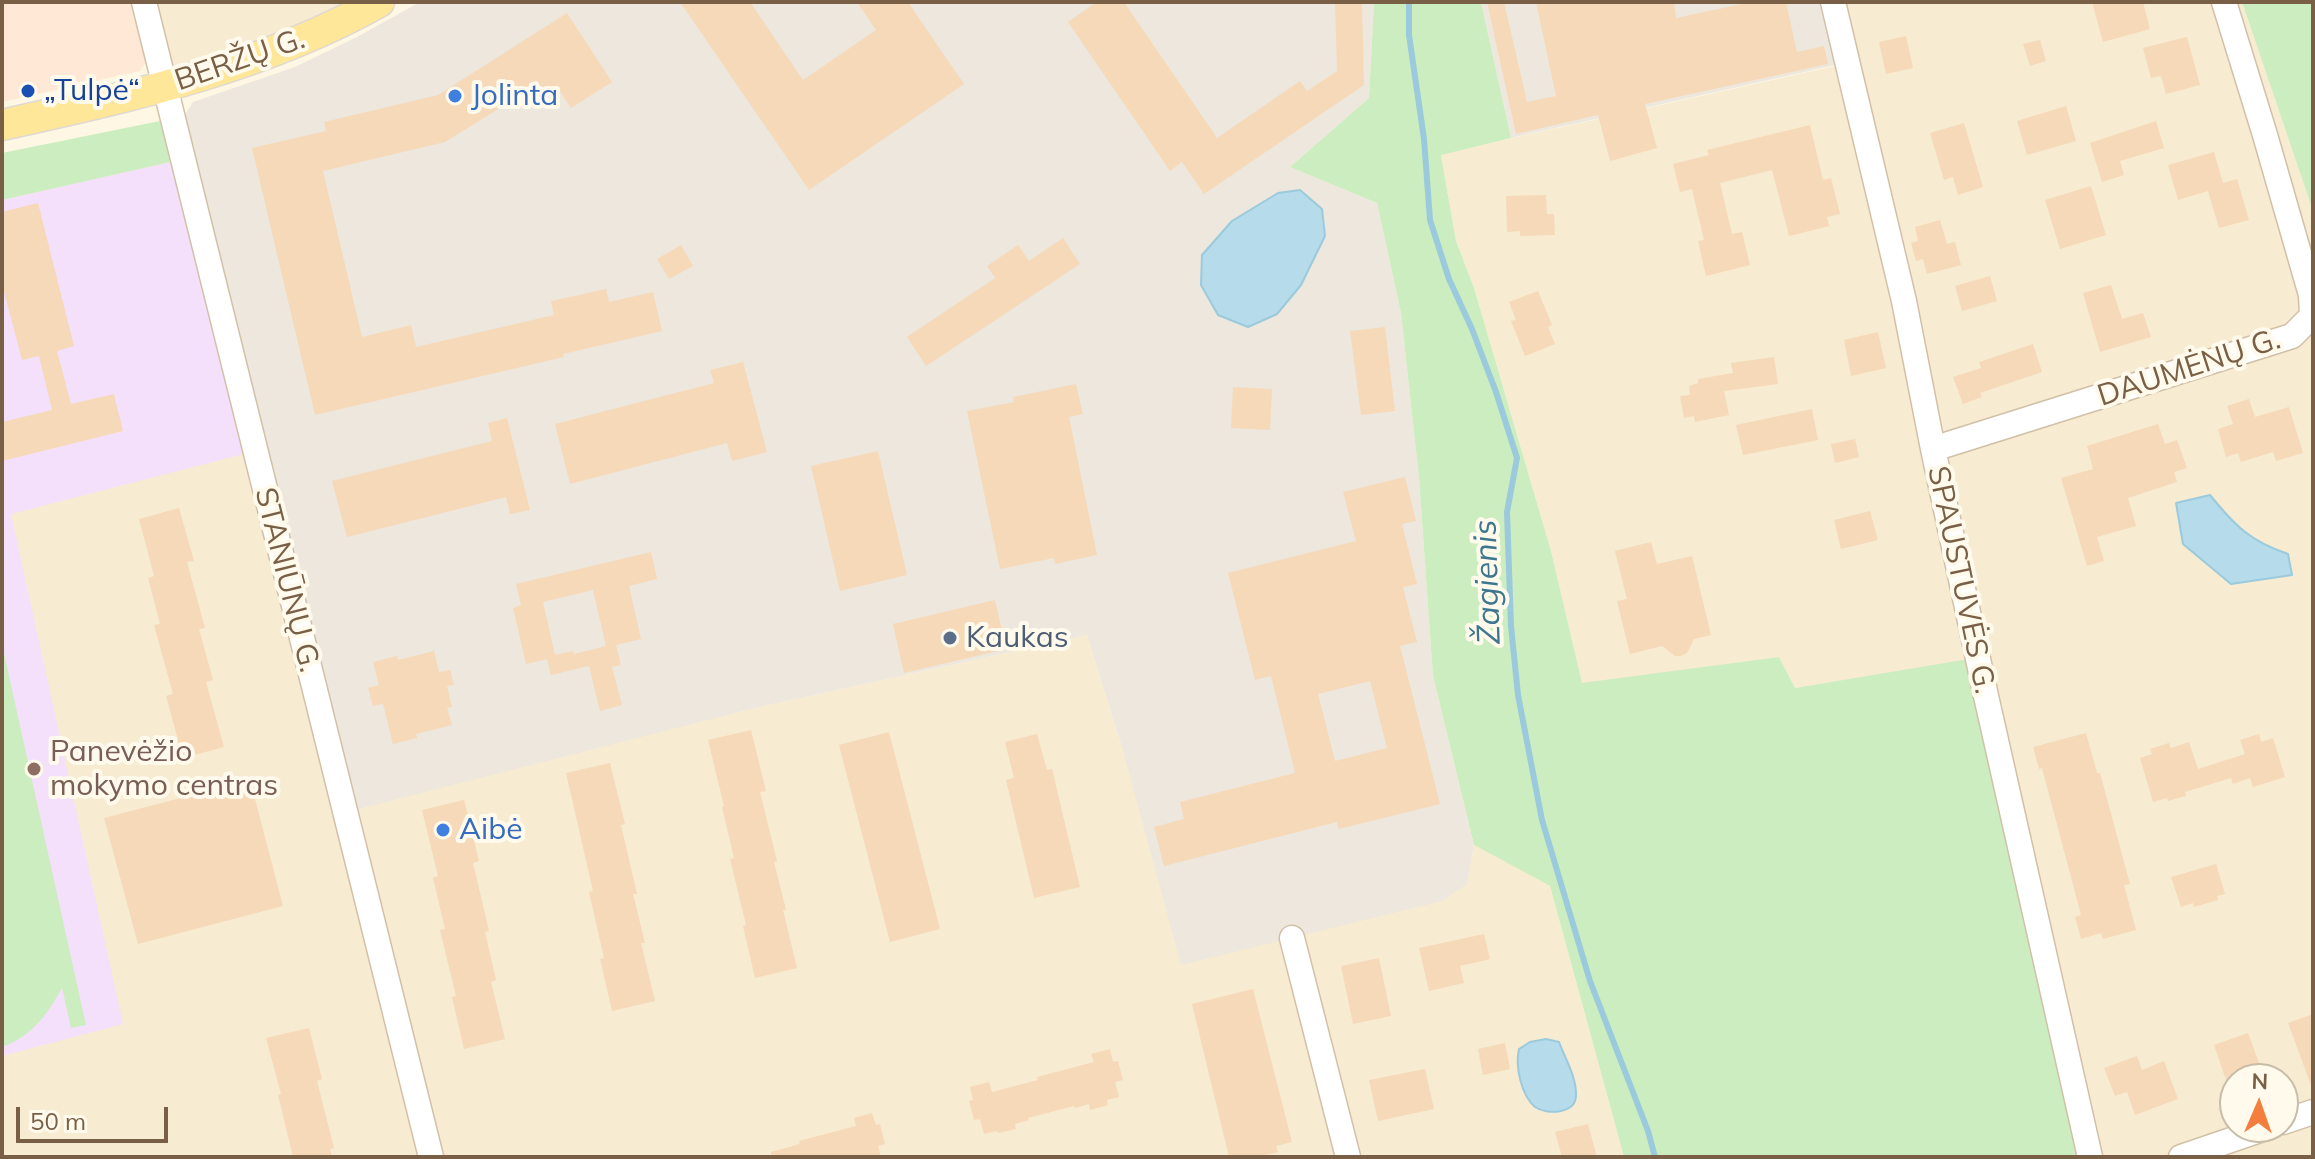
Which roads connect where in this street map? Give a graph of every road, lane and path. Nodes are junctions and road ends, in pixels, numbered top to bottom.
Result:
1 (144, 2) edge
2 (379, 2) edge
3 (1833, 2) edge
4 (2224, 2) edge
5 (165, 86) junction
6 (2, 125) edge
7 (1933, 449) junction
8 (1292, 938) dead end
9 (2222, 1143) edge
10 (431, 1157) edge
11 (1348, 1157) edge
12 (2090, 1157) edge
13 (2181, 1157) edge

1 - 5 street, STANIŪNŲ G.
2 - 5 main road, BERŽŲ G.
3 - 7 street, SPAUSTUVĖS G.
4 - 7 street, DAUMĖNŲ G.
5 - 6 main road, BERŽŲ G.
5 - 10 street, STANIŪNŲ G.
7 - 12 street, SPAUSTUVĖS G.
8 - 11 street
9 - 13 street

